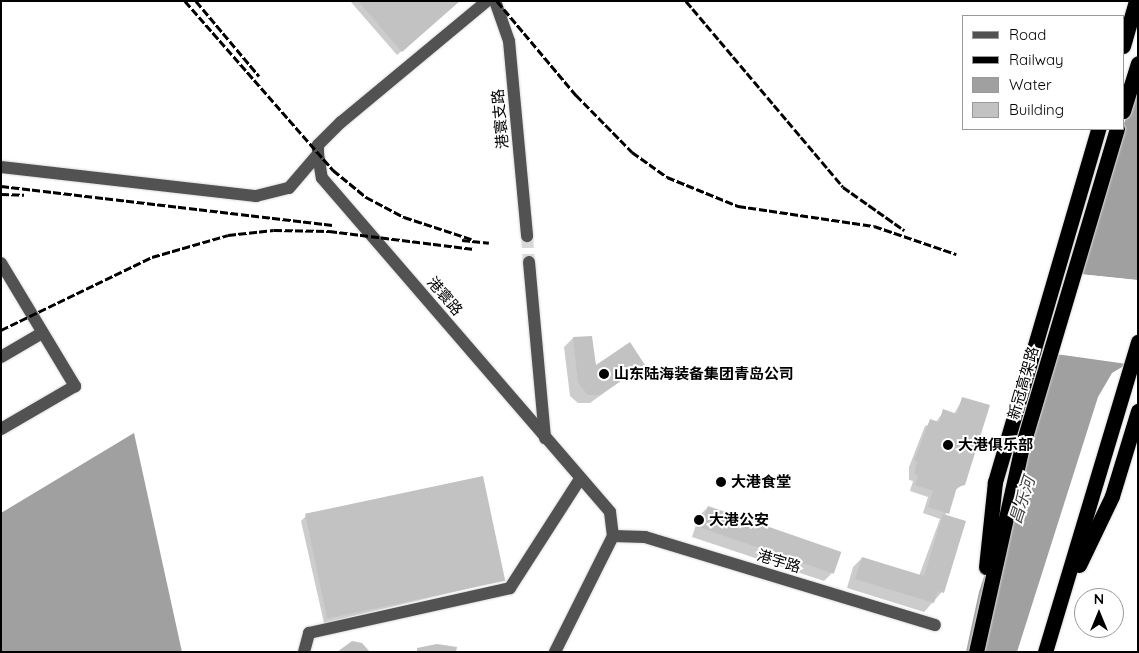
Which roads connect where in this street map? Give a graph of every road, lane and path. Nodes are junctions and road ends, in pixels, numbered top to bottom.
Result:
1 (487, 1) edge
2 (495, 1) edge
3 (1136, 1) edge
4 (1124, 43) edge
5 (1138, 63) edge
6 (1124, 108) edge
7 (1098, 130) edge
8 (1117, 130) edge
9 (318, 154) junction
10 (1, 167) edge
11 (527, 236) tunnel mouth
12 (530, 262) tunnel mouth
13 (1, 263) edge
14 (42, 333) junction
15 (1138, 342) edge
16 (1, 357) edge
17 (1138, 411) edge
18 (1, 429) edge
19 (546, 438) junction
20 (580, 479) junction
21 (613, 536) junction
22 (1056, 616) junction
23 (935, 625) dead end
24 (979, 629) junction
25 (304, 652) edge
26 (555, 652) edge
27 (976, 652) edge
28 (1045, 652) edge

1 - 9 lane
2 - 11 lane, 港寰支路
3 - 4 highway
5 - 6 highway
7 - 24 highway
8 - 24 highway, 新冠高架路
9 - 10 lane
9 - 19 lane, 港寰路
12 - 19 lane
13 - 14 lane
14 - 16 lane
14 - 18 lane
15 - 22 highway
17 - 22 highway
19 - 20 lane, 港寰路
20 - 21 lane, 港寰路
20 - 25 lane
21 - 23 lane, 港宇路
21 - 26 lane
22 - 28 highway
24 - 27 highway, 新冠高架路

